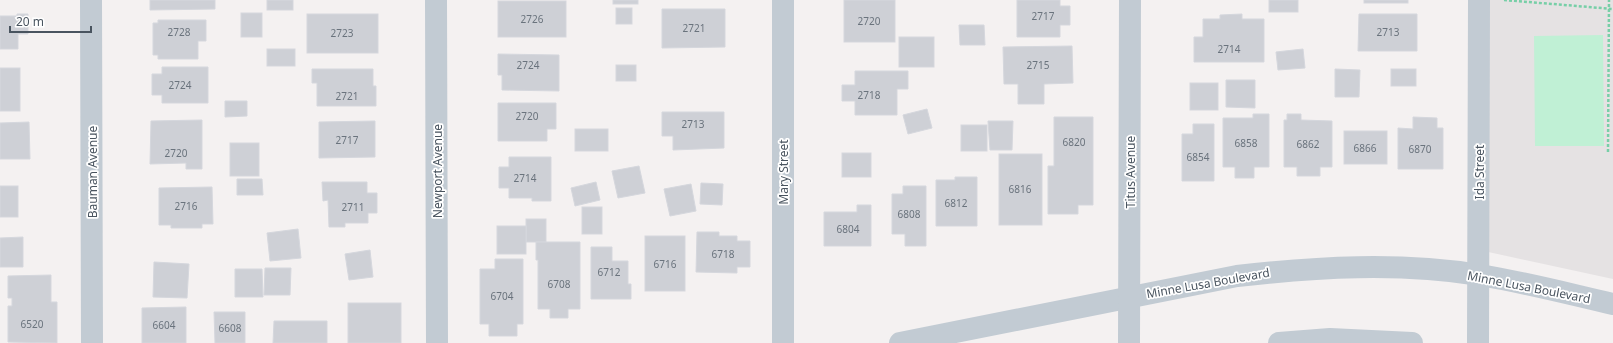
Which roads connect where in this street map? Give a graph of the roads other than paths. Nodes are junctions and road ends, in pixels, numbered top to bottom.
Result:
1 (91, 0) edge
2 (436, 0) edge
3 (783, 0) edge
4 (1130, 0) edge
5 (1479, 0) edge
6 (1479, 275) junction
7 (1130, 297) junction
8 (1613, 304) edge
9 (92, 343) edge
10 (437, 343) edge
11 (783, 343) edge
12 (900, 343) edge
13 (1129, 343) edge
14 (1279, 343) edge
15 (1412, 343) edge
16 (1478, 343) edge

1 - 9 street, Bauman Avenue
2 - 10 street, Newport Avenue
3 - 11 street, Mary Street
4 - 7 street, Titus Avenue
5 - 6 street, Ida Street
6 - 7 street, Minne Lusa Boulevard
6 - 8 street, Minne Lusa Boulevard
6 - 16 street, Ida Street
7 - 12 street, Minne Lusa Boulevard
7 - 13 street, Titus Avenue
14 - 15 street

